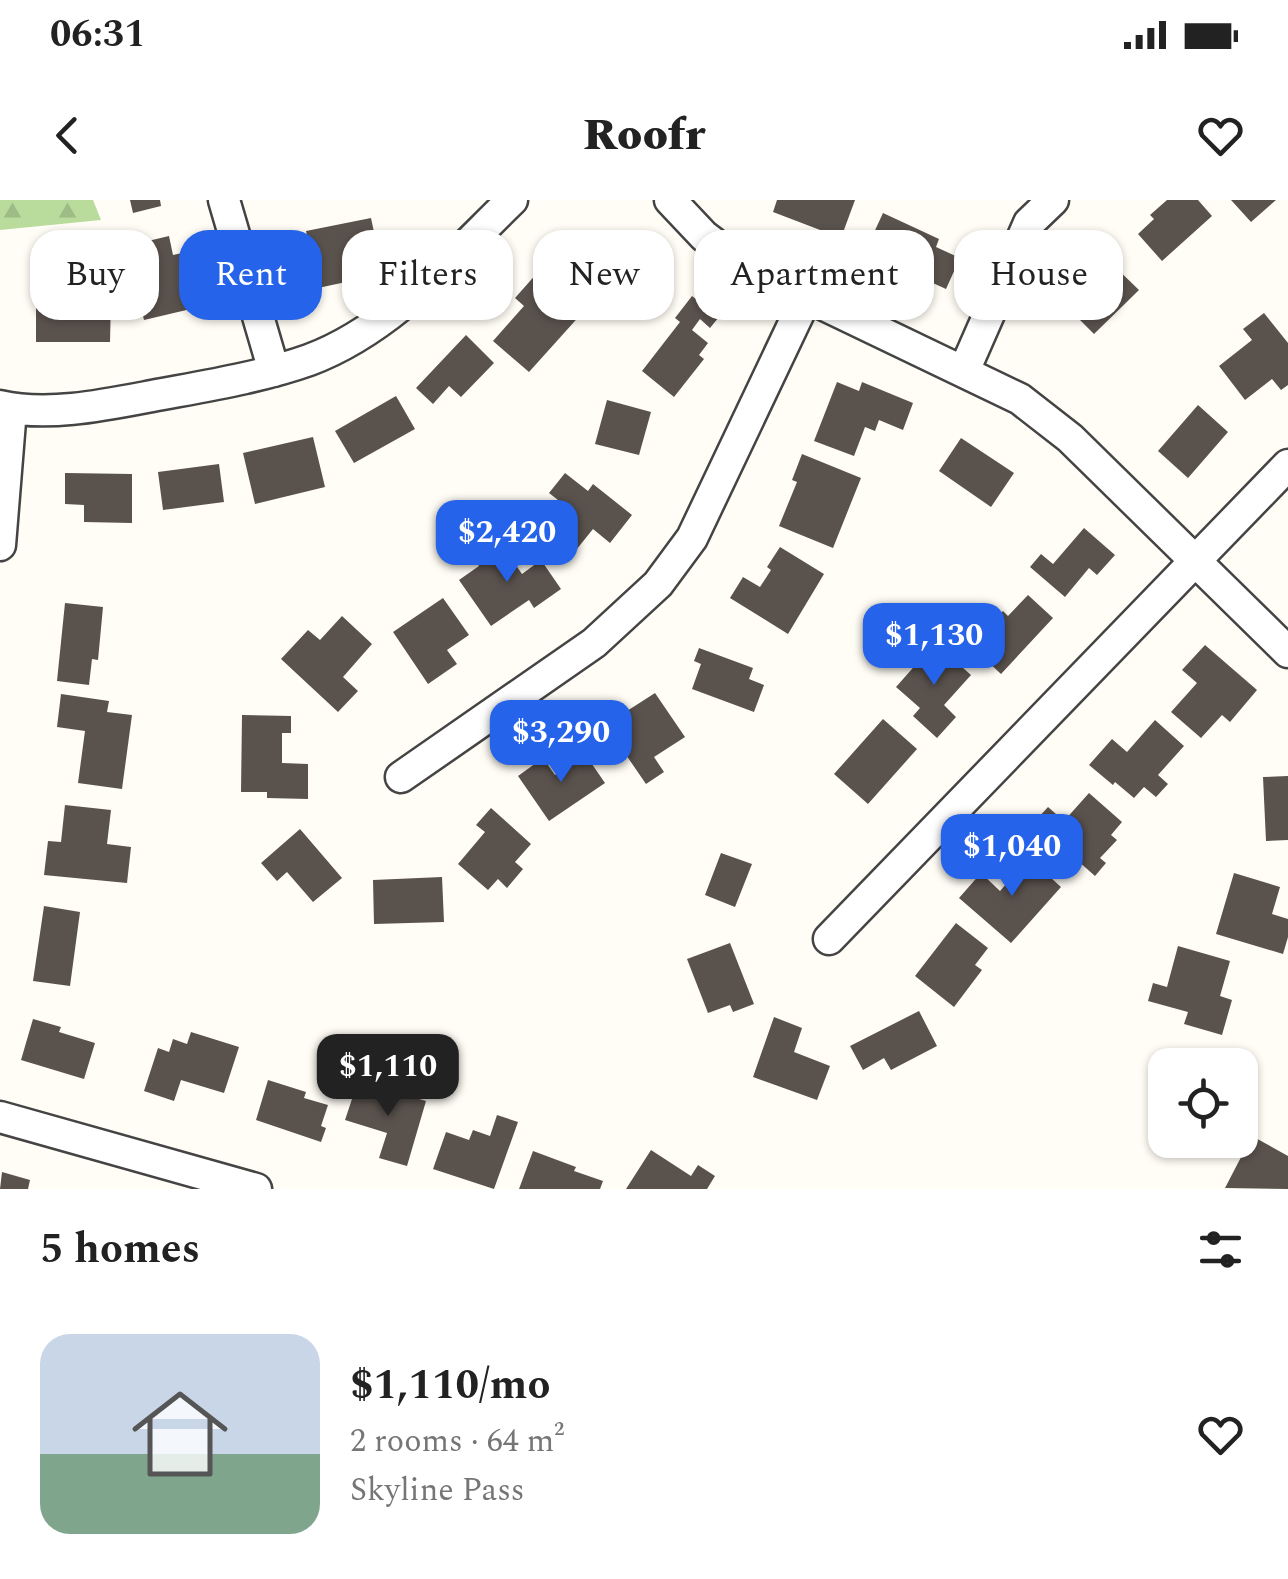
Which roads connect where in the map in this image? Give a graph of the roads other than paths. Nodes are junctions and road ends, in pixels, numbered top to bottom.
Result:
1 (224, 200) edge
2 (512, 200) edge
3 (670, 200) edge
4 (1053, 200) edge
5 (698, 230) edge
6 (796, 320) edge
7 (854, 320) edge
8 (274, 370) junction
9 (964, 370) junction
10 (5, 408) edge
11 (1288, 466) edge
12 (0, 545) edge
13 (1195, 560) junction
14 (1288, 652) edge
15 (401, 777) dead end
16 (829, 939) dead end
17 (0, 1116) edge
18 (256, 1189) edge

1 - 8 street
2 - 8 street
3 - 5 street
4 - 9 street
6 - 15 street
7 - 9 street
8 - 10 street
9 - 13 street
10 - 12 street
11 - 13 street
13 - 14 street
13 - 16 street
17 - 18 street

